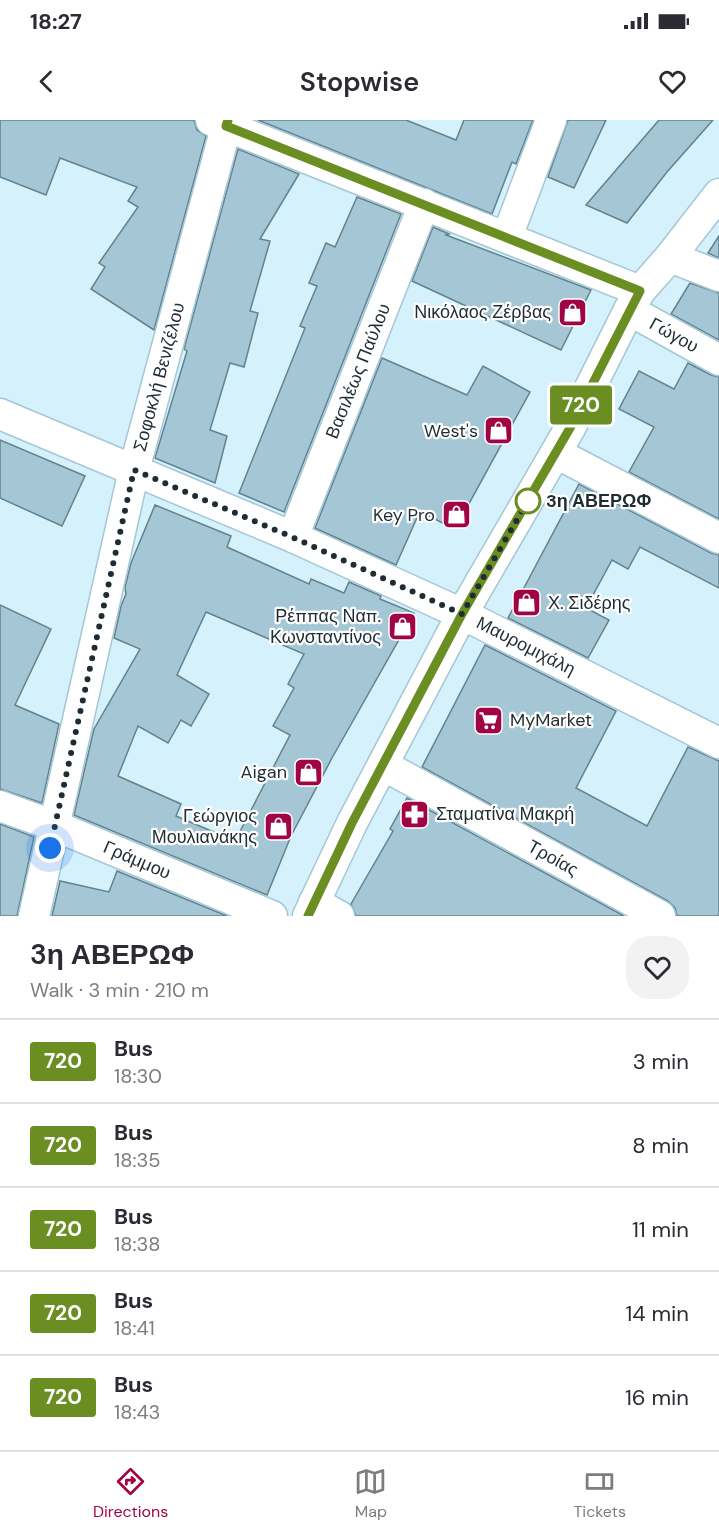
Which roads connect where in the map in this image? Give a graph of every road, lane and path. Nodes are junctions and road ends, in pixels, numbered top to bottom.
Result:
1 (551, 120) edge
2 (222, 122) edge
3 (719, 194) edge
4 (424, 204) junction
5 (507, 237) junction
6 (670, 257) junction
7 (719, 276) edge
8 (634, 301) junction
9 (719, 360) edge
10 (0, 414) edge
11 (556, 453) junction
12 (134, 470) junction
13 (292, 537) junction
14 (719, 538) edge
15 (462, 614) junction
16 (719, 743) edge
17 (383, 765) junction
18 (0, 806) edge
19 (55, 826) junction
20 (320, 911) edge
21 (33, 916) edge
22 (272, 916) edge
23 (660, 916) edge

1 - 5 street
2 - 4 street, Γώγου
2 - 12 street, Σοφοκλή Βενιζέλου
3 - 6 street
4 - 5 street, Γώγου
4 - 13 street, Βασιλέως Παύλου
5 - 8 street, Γώγου
6 - 7 street
6 - 8 street
8 - 9 street, Γώγου
8 - 11 street
10 - 12 street, Μαυρομιχάλη
11 - 14 street
11 - 15 street
12 - 13 street, Μαυρομιχάλη
12 - 19 street, Σοφοκλή Βενιζέλου
13 - 15 street, Μαυρομιχάλη
15 - 16 street, Μαυρομιχάλη
15 - 17 street
17 - 20 street
17 - 23 street, Τροίας
18 - 19 street, Γράμμου
19 - 21 street, Σοφοκλή Βενιζέλου
19 - 22 street, Γράμμου

